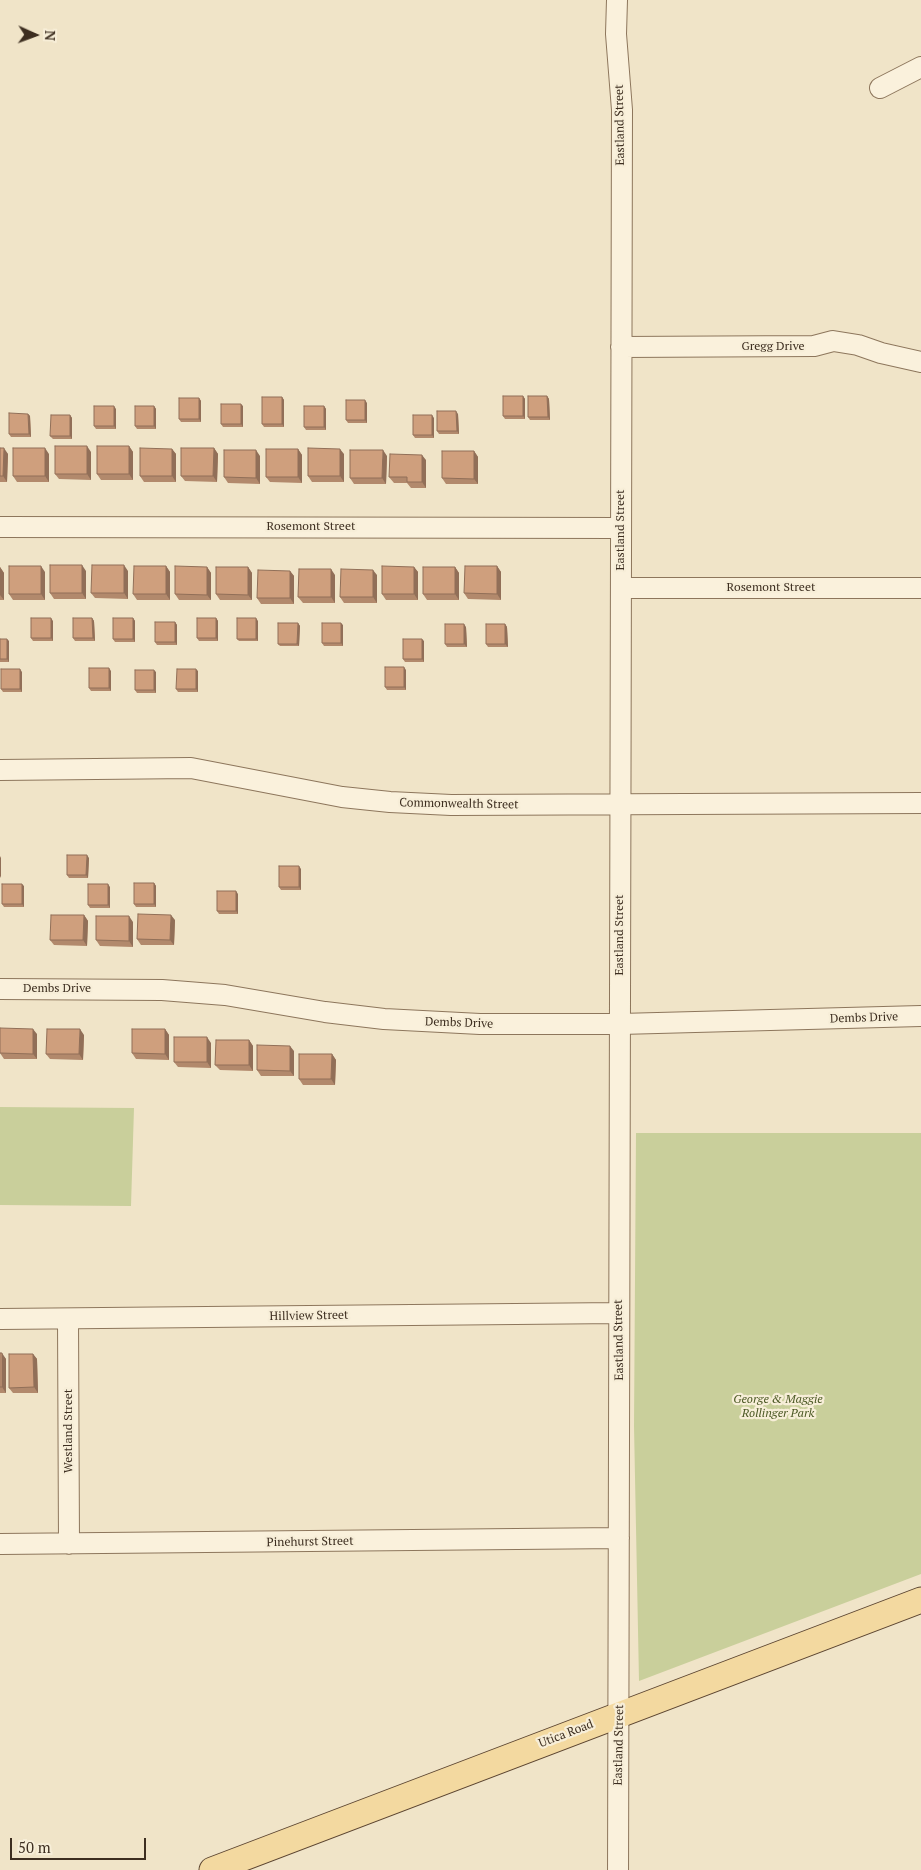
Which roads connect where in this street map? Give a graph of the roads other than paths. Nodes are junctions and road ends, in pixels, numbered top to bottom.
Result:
1 (617, 0) edge
2 (921, 67) edge
3 (880, 88) dead end
4 (621, 347) junction
5 (921, 362) edge
6 (0, 527) edge
7 (621, 528) junction
8 (621, 588) junction
9 (921, 588) edge
10 (0, 770) edge
11 (921, 803) edge
12 (620, 805) junction
13 (0, 989) edge
14 (921, 1016) edge
15 (620, 1024) junction
16 (618, 1313) junction
17 (0, 1319) edge
18 (68, 1319) junction
19 (619, 1538) junction
20 (0, 1544) edge
21 (69, 1544) junction
22 (921, 1600) edge
23 (619, 1714) junction
24 (248, 1863) edge
25 (212, 1870) edge
26 (618, 1870) edge

1 - 4 street, Eastland Street
2 - 3 street
4 - 5 street, Gregg Drive
4 - 7 street, Eastland Street
6 - 7 street, Rosemont Street
7 - 8 street, Eastland Street
8 - 9 street, Rosemont Street
8 - 12 street, Eastland Street
10 - 12 street, Commonwealth Street
11 - 12 street, Commonwealth Street
12 - 15 street, Eastland Street
13 - 15 street, Dembs Drive
14 - 15 street, Dembs Drive
15 - 16 street, Eastland Street
16 - 18 street, Hillview Street
16 - 19 street, Eastland Street
17 - 18 street, Hillview Street
18 - 21 street, Westland Street
19 - 21 street, Pinehurst Street
19 - 23 street, Eastland Street
20 - 21 street, Pinehurst Street
22 - 23 main road, Utica Road
23 - 24 main road, Utica Road
23 - 26 street, Eastland Street
24 - 25 main road, Utica Road

